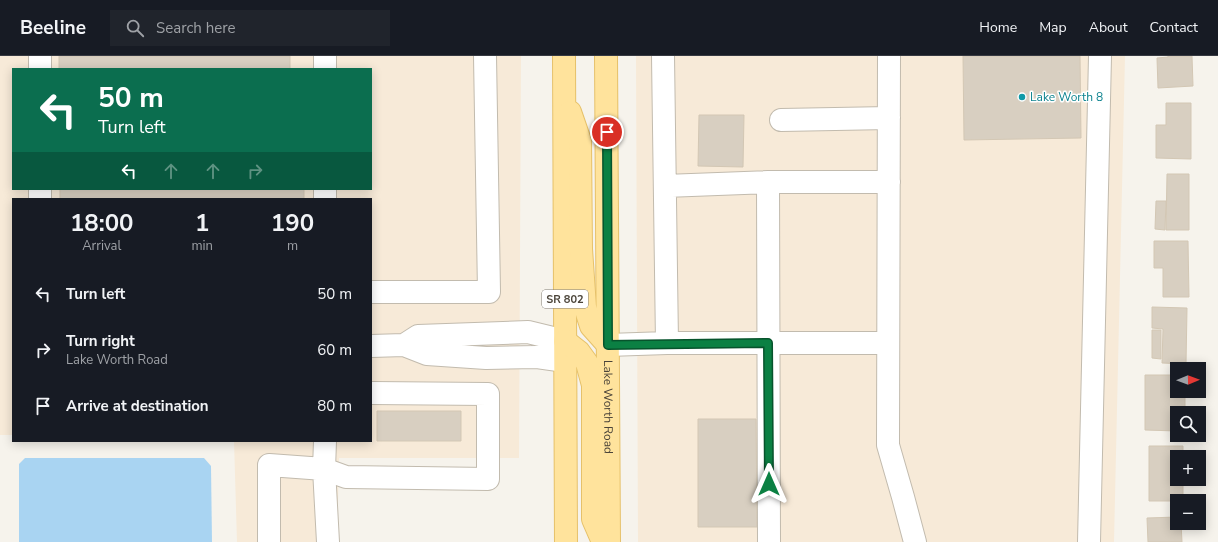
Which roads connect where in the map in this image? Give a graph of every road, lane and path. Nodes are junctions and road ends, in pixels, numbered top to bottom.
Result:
1 (40, 56) edge
2 (324, 56) edge
3 (485, 56) edge
4 (564, 56) edge
5 (606, 56) edge
6 (663, 56) edge
7 (889, 56) edge
8 (1100, 56) edge
9 (40, 68) edge
10 (324, 68) edge
11 (564, 91) junction
12 (889, 118) junction
13 (781, 120) dead end
14 (768, 182) junction
15 (889, 182) junction
16 (665, 186) junction
17 (372, 292) edge
18 (667, 343) junction
19 (768, 343) junction
20 (887, 343) junction
21 (608, 345) junction
22 (372, 346) edge
23 (565, 351) junction
24 (372, 393) edge
25 (325, 442) edge
26 (324, 469) junction
27 (269, 542) edge
28 (328, 542) edge
29 (566, 542) edge
30 (603, 542) edge
31 (609, 542) edge
32 (769, 542) edge
33 (914, 542) edge
34 (1089, 542) edge

1 - 9 lane
2 - 10 lane
3 - 17 lane
4 - 11 main road, SR 802
5 - 21 main road, Lake Worth Road
6 - 16 lane
7 - 12 lane
8 - 34 lane
11 - 21 main road
11 - 23 main road, SR 802
12 - 13 lane
12 - 15 lane
14 - 15 lane
14 - 16 lane
14 - 19 lane
15 - 20 lane
16 - 18 lane
18 - 19 lane
18 - 21 lane
19 - 20 lane
19 - 32 lane
20 - 33 lane
21 - 31 main road, Lake Worth Road
22 - 23 lane
23 - 29 main road, SR 802
23 - 30 main road
24 - 26 lane
25 - 26 lane
26 - 27 lane
26 - 28 lane

